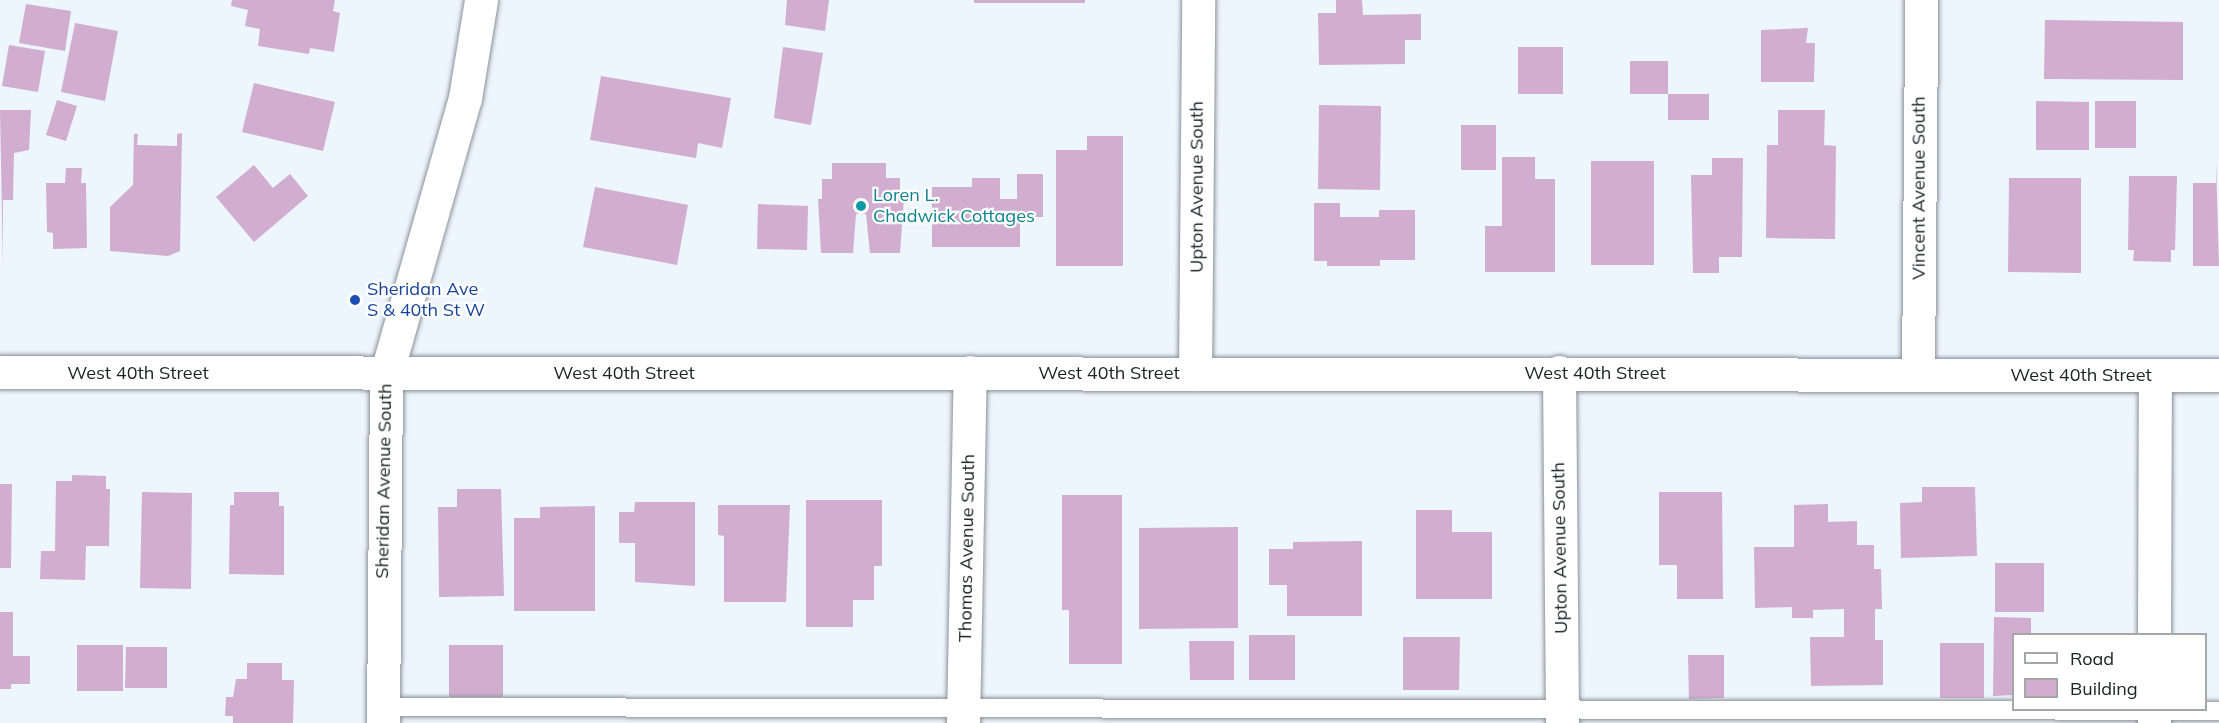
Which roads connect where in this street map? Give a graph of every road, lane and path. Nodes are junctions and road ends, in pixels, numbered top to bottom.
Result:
1 (481, 0) edge
2 (1198, 0) edge
3 (1921, 0) edge
4 (0, 372) edge
5 (970, 372) junction
6 (1559, 372) junction
7 (1195, 374) junction
8 (386, 375) junction
9 (1918, 375) junction
10 (2155, 375) junction
11 (2219, 375) edge
12 (2154, 633) edge
13 (2219, 711) edge
14 (383, 715) edge
15 (2154, 715) edge
16 (673, 716) edge
17 (963, 716) edge
18 (1562, 716) edge
19 (1866, 718) edge

1 - 8 street, Sheridan Avenue South
2 - 7 street, Upton Avenue South
3 - 9 street, Vincent Avenue South
4 - 8 street, West 40th Street
5 - 7 street, West 40th Street
5 - 8 street, West 40th Street
5 - 17 street, Thomas Avenue South
6 - 7 street, West 40th Street
6 - 9 street, West 40th Street
6 - 18 street, Upton Avenue South
8 - 14 street, Sheridan Avenue South
9 - 10 street, West 40th Street
10 - 11 street, West 40th Street
10 - 12 street
13 - 15 lane
14 - 16 lane
15 - 19 lane
16 - 17 lane
17 - 18 lane
18 - 19 lane

